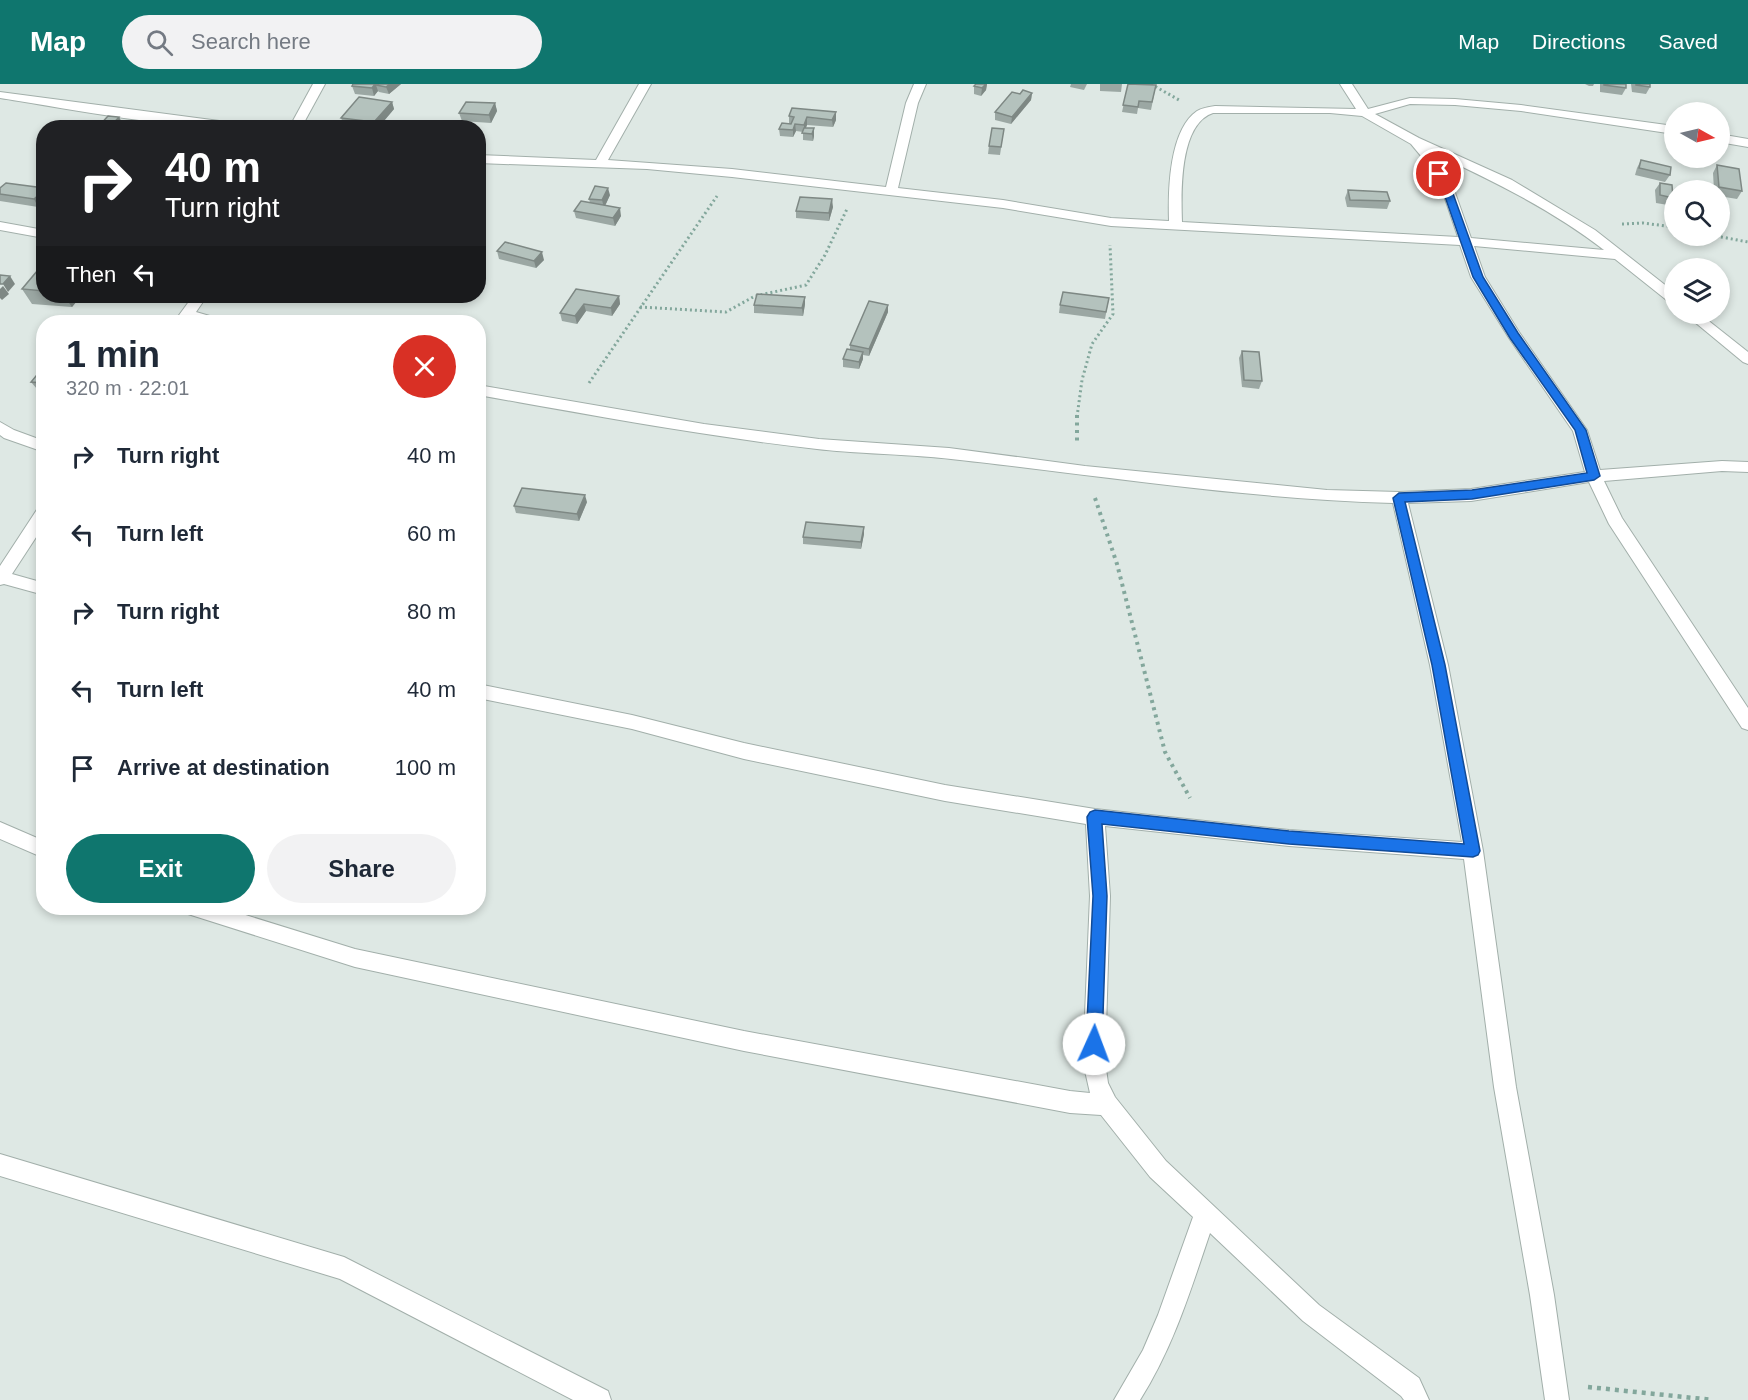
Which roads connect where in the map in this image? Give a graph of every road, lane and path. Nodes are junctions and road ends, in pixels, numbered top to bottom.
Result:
1 (5, 84) edge
2 (319, 84) edge
3 (645, 84) edge
4 (920, 84) edge
5 (1346, 84) edge
6 (0, 94) edge
7 (1365, 113) junction
8 (179, 120) edge
9 (299, 120) edge
10 (1664, 129) edge
11 (1730, 140) edge
12 (1415, 141) junction
13 (1748, 143) edge
14 (486, 159) edge
15 (601, 162) junction
16 (732, 173) junction
17 (858, 187) junction
18 (891, 190) junction
19 (1111, 222) junction
20 (0, 226) edge
21 (1176, 226) junction
22 (1664, 226) edge
23 (36, 233) edge
24 (1590, 233) junction
25 (1730, 239) edge
26 (1465, 241) junction
27 (1748, 242) edge
28 (1621, 256) junction
29 (1664, 291) edge
30 (639, 308) junction
31 (1704, 324) edge
32 (1748, 359) edge
33 (486, 391) edge
34 (573, 406) junction
35 (0, 427) edge
36 (36, 444) edge
37 (1748, 467) edge
38 (1085, 471) junction
39 (1594, 476) junction
40 (1399, 498) junction
41 (36, 524) edge
42 (0, 578) edge
43 (36, 587) edge
44 (486, 693) edge
45 (1748, 723) edge
46 (1095, 817) junction
47 (1210, 828) junction
48 (0, 830) edge
49 (36, 846) edge
50 (1473, 851) junction
51 (217, 915) edge
52 (1107, 1105) junction
53 (0, 1166) edge
54 (1204, 1214) junction
55 (1556, 1391) edge
56 (599, 1400) edge
57 (1126, 1400) edge
58 (1417, 1400) edge
59 (1713, 1400) edge

1 - 6 street
2 - 9 street
3 - 15 street
4 - 18 street
5 - 7 street
6 - 8 street
7 - 10 street
7 - 12 street
7 - 21 street
11 - 13 street
12 - 24 street
12 - 26 street
14 - 15 street
15 - 16 street
16 - 17 street
16 - 30 path
17 - 18 street
17 - 30 path
18 - 19 street
19 - 21 street
19 - 38 path
20 - 23 street
21 - 26 street
22 - 24 path
24 - 28 street
25 - 27 path
26 - 28 street
26 - 39 street
28 - 29 street
30 - 34 path
31 - 32 street
33 - 34 street
34 - 38 street
35 - 36 street
37 - 39 street
38 - 40 street
38 - 47 path
39 - 40 street
39 - 45 street
40 - 50 street
41 - 42 street
42 - 43 street
44 - 46 street
46 - 47 street
46 - 52 street
47 - 50 street
48 - 49 street
50 - 55 street
51 - 52 street
52 - 54 street
53 - 56 street
54 - 57 street
54 - 58 street
55 - 59 path

